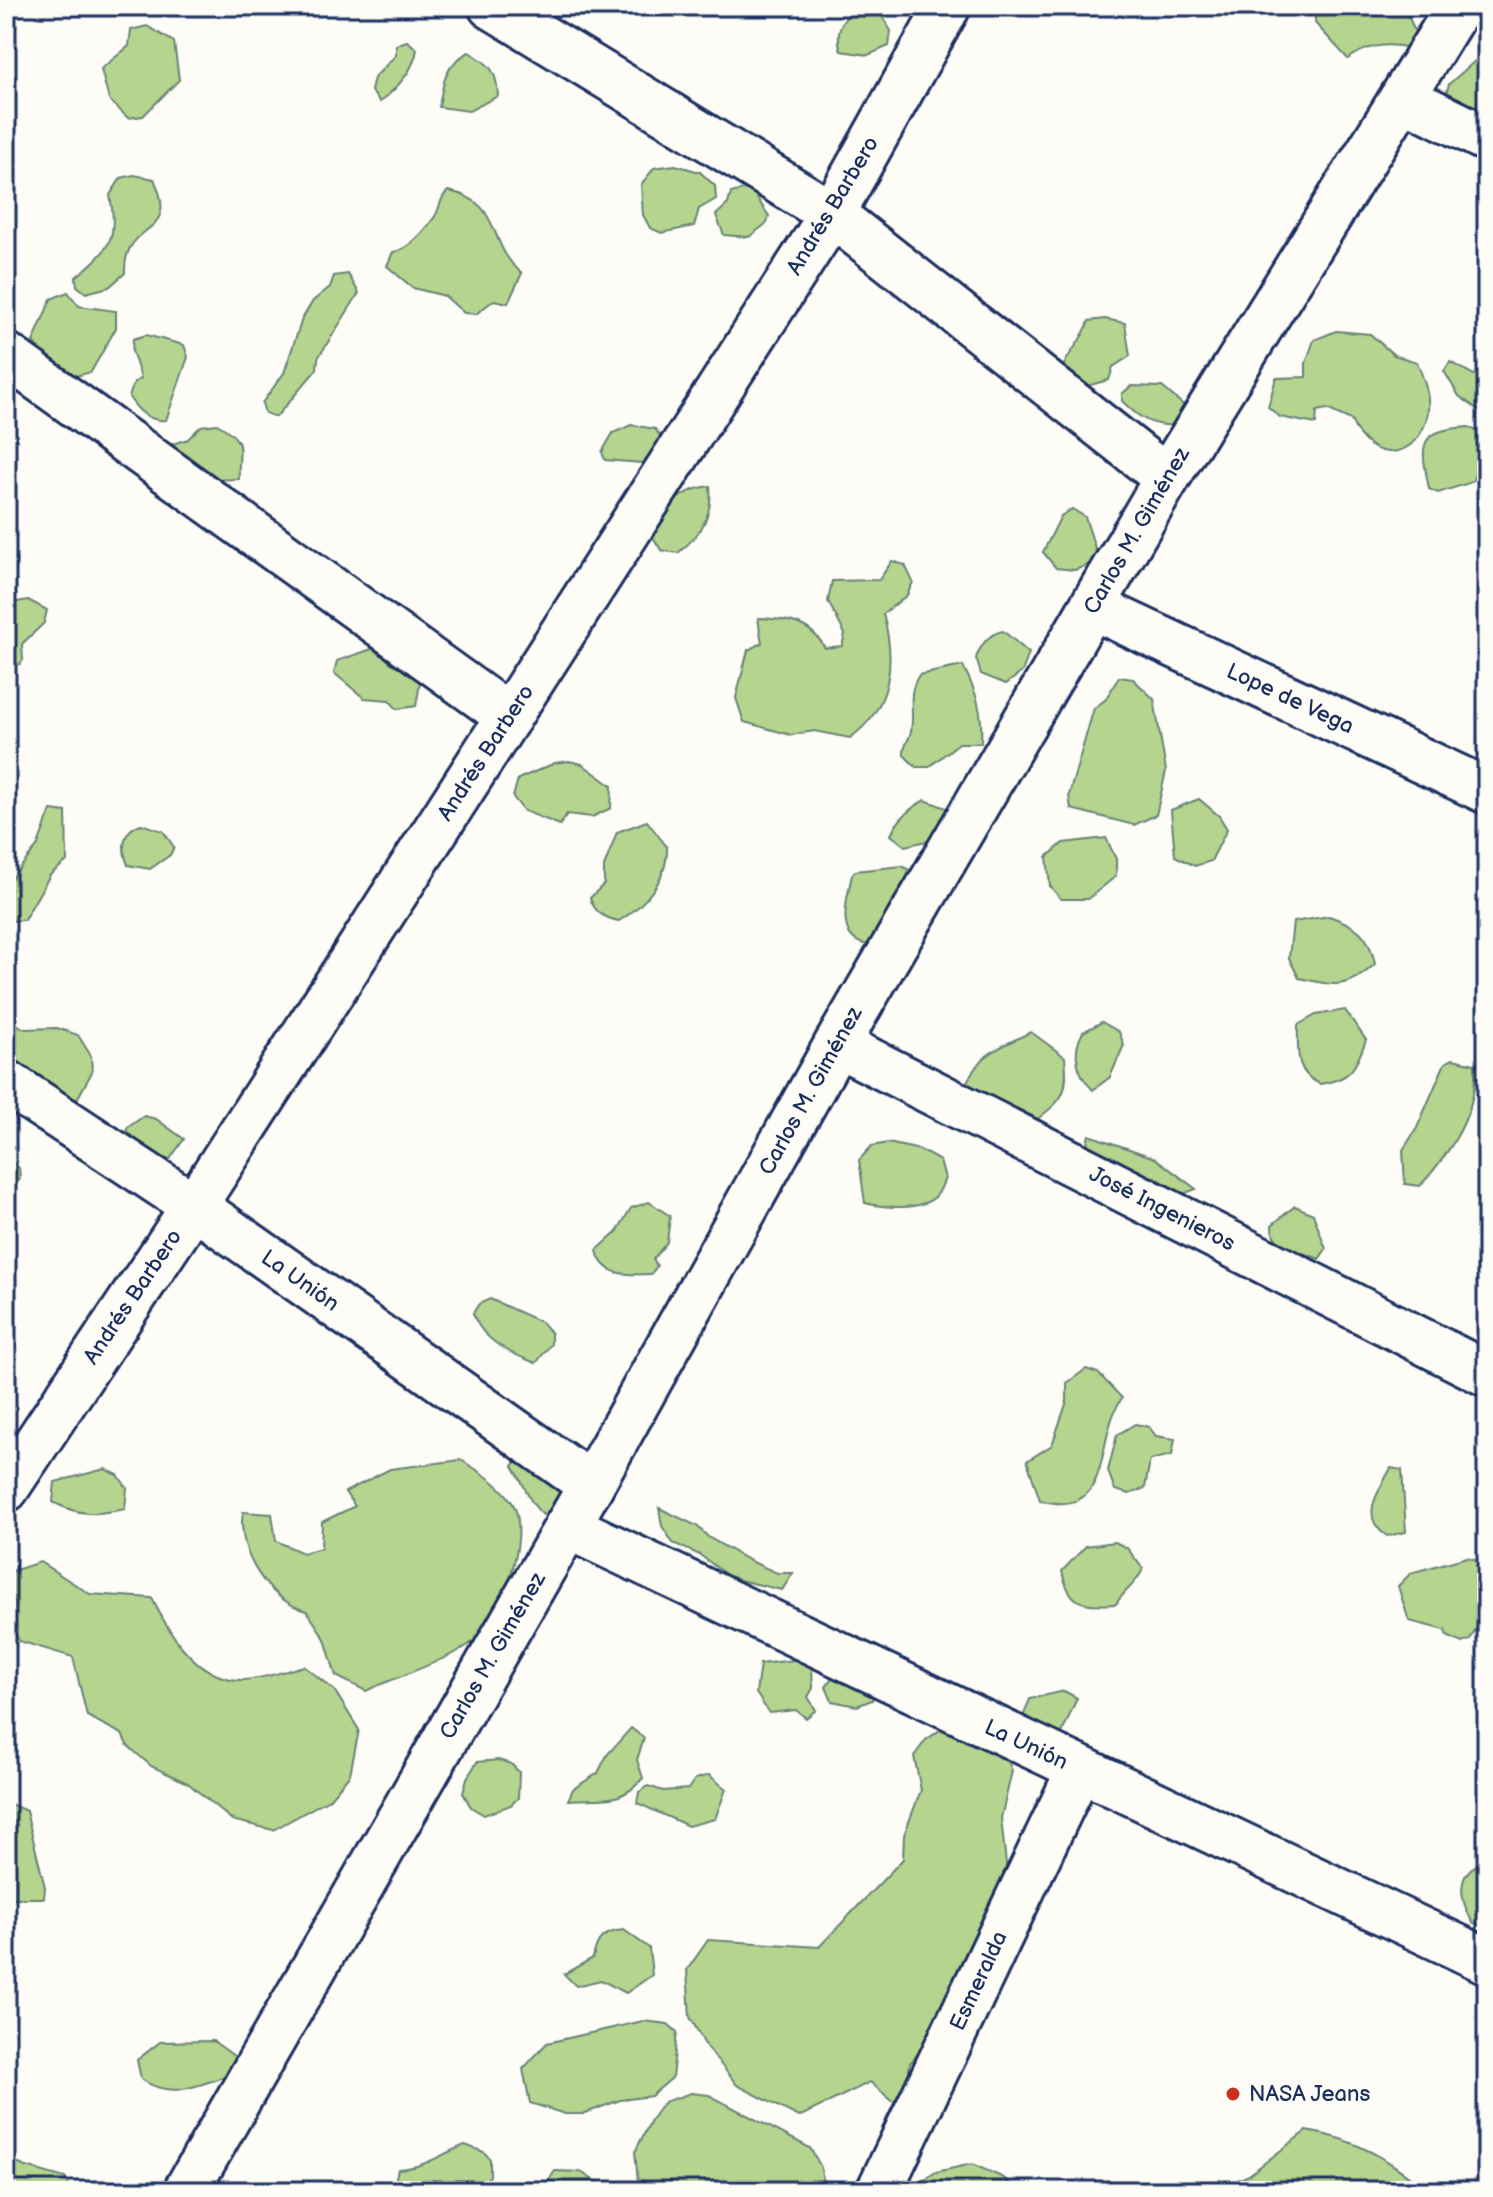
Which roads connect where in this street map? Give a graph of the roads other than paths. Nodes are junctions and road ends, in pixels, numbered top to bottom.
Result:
1 (491, 6) edge
2 (948, 6) edge
3 (1459, 6) edge
4 (1404, 98) junction
5 (1487, 139) edge
6 (832, 214) junction
7 (6, 355) edge
8 (1167, 478) junction
9 (1093, 607) junction
10 (509, 717) junction
11 (1487, 791) edge
12 (837, 1044) junction
13 (6, 1082) edge
14 (194, 1206) junction
15 (1487, 1374) edge
16 (591, 1485) junction
17 (6, 1489) edge
18 (567, 1526) junction
19 (1079, 1770) junction
20 (1487, 1961) edge
21 (186, 2191) edge
22 (879, 2191) edge

1 - 6 street
2 - 6 street, Andrés Barbero
3 - 4 street, Carlos M. Giménez
4 - 5 street
4 - 8 street, Carlos M. Giménez
6 - 8 street
6 - 10 street, Andrés Barbero
7 - 10 street
8 - 9 street, Carlos M. Giménez
9 - 11 street, Lope de Vega
9 - 12 street, Carlos M. Giménez
10 - 14 street, Andrés Barbero
12 - 15 street, José Ingenieros
12 - 16 street, Carlos M. Giménez
13 - 14 street, La Unión
14 - 16 street, La Unión
14 - 17 street, Andrés Barbero
16 - 18 street, Carlos M. Giménez
18 - 19 street, La Unión
18 - 21 street, Carlos M. Giménez
19 - 20 street, La Unión
19 - 22 street, Esmeralda

